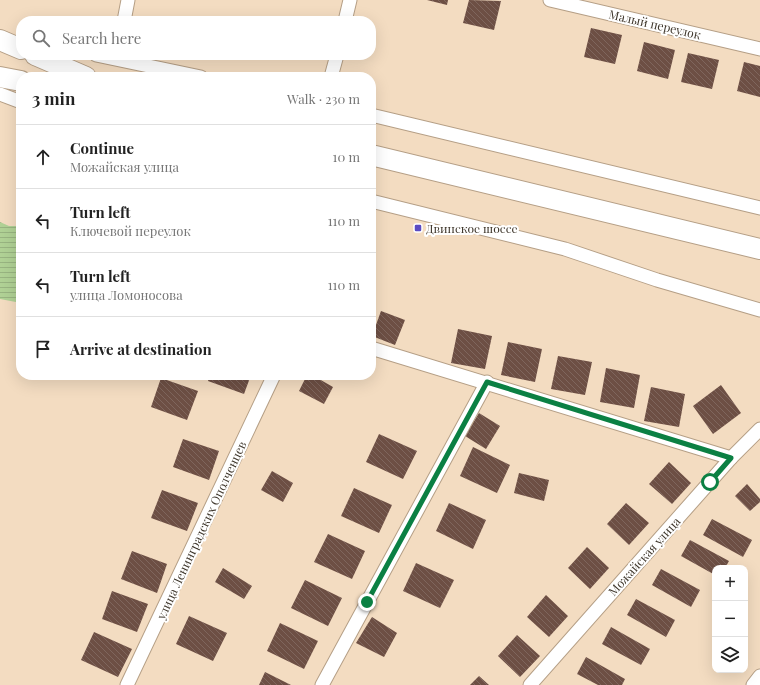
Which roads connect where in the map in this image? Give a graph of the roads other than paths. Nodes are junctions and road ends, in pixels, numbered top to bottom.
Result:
1 (128, 0) edge
2 (350, 0) edge
3 (550, 0) edge
4 (574, 3) edge
5 (125, 16) edge
6 (346, 16) edge
7 (0, 37) edge
8 (0, 40) edge
9 (16, 40) edge
10 (16, 47) edge
11 (760, 49) edge
12 (47, 60) edge
13 (130, 60) edge
14 (336, 60) edge
15 (74, 72) edge
16 (180, 72) edge
17 (332, 72) edge
18 (0, 77) edge
19 (16, 80) edge
20 (0, 94) edge
21 (16, 100) edge
22 (376, 117) edge
23 (376, 156) edge
24 (376, 202) edge
25 (760, 208) edge
26 (758, 248) edge
27 (760, 310) edge
28 (376, 349) edge
29 (272, 380) edge
30 (487, 382) junction
31 (760, 428) edge
32 (731, 458) junction
33 (760, 676) edge
34 (127, 685) edge
35 (322, 685) edge
36 (530, 685) edge
37 (753, 685) edge

1 - 5 street
2 - 6 street
3 - 4 street, Малый переулок
4 - 11 street, Малый переулок
7 - 9 street
8 - 10 main road
12 - 15 main road
13 - 16 street
14 - 17 street
18 - 19 main road
20 - 21 street
22 - 25 street
23 - 26 main road
24 - 27 street
28 - 30 street
29 - 34 street, улица Ленинградских Ополченцев
30 - 32 street
30 - 35 street
31 - 32 street, Можайская улица
32 - 36 street, Можайская улица
33 - 37 street

